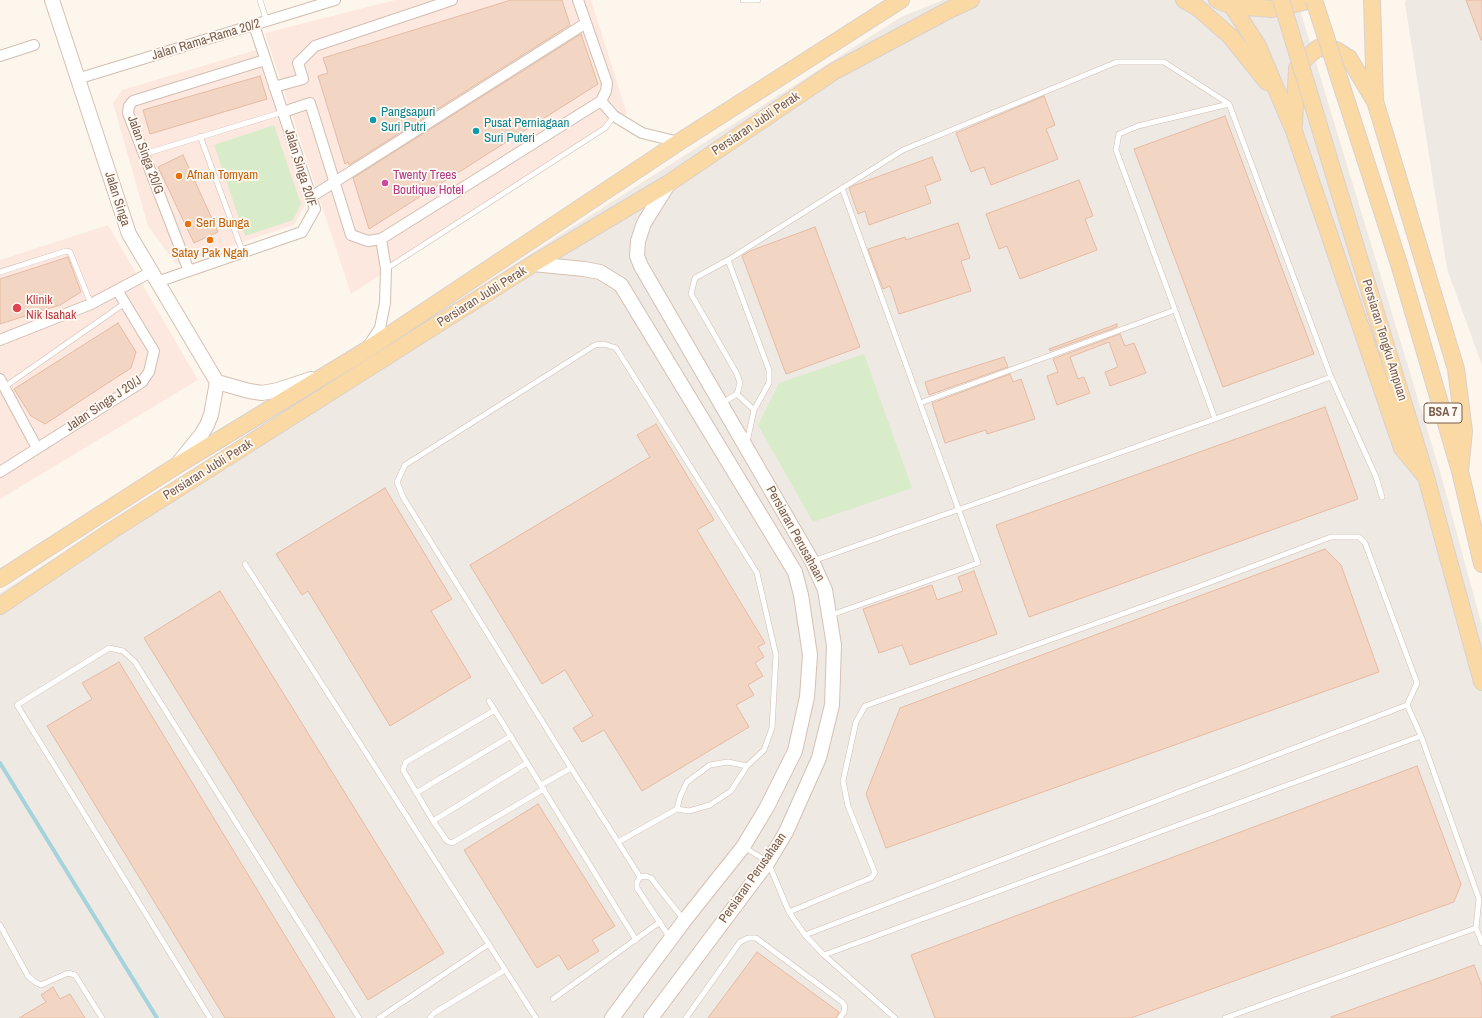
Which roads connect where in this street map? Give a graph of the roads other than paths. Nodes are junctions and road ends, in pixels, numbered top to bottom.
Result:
1 (52, 0) edge
2 (260, 0) edge
3 (335, 0) edge
4 (452, 0) edge
5 (578, 0) edge
6 (743, 0) edge
7 (758, 0) edge
8 (901, 0) edge
9 (971, 0) edge
10 (1184, 0) edge
11 (1217, 0) edge
12 (1281, 0) edge
13 (1313, 0) edge
14 (1372, 0) edge
15 (1376, 0) edge
16 (1232, 6) junction
17 (1373, 21) junction
18 (267, 22) junction
19 (586, 23) junction
20 (254, 25) junction
21 (34, 45) dead end
22 (0, 56) edge
23 (265, 60) junction
24 (77, 79) junction
25 (274, 87) junction
26 (1280, 98) junction
27 (601, 100) junction
28 (1375, 101) junction
29 (1229, 104) junction
30 (283, 112) junction
31 (614, 116) junction
32 (1294, 131) junction
33 (200, 136) junction
34 (679, 142) junction
35 (144, 154) junction
36 (335, 183) junction
37 (669, 183) junction
38 (842, 188) junction
39 (311, 197) junction
40 (381, 239) junction
41 (243, 253) junction
42 (728, 260) junction
43 (533, 264) junction
44 (386, 269) junction
45 (189, 271) junction
46 (0, 272) edge
47 (154, 277) junction
48 (117, 290) junction
49 (125, 303) junction
50 (90, 304) junction
51 (1175, 310) junction
52 (0, 340) edge
53 (365, 351) junction
54 (330, 373) junction
55 (1331, 377) junction
56 (217, 382) junction
57 (1, 385) edge
58 (737, 394) junction
59 (920, 403) junction
60 (721, 404) junction
61 (754, 410) junction
62 (1215, 419) junction
63 (37, 448) junction
64 (746, 448) junction
65 (176, 466) junction
66 (1460, 471) junction
67 (0, 472) edge
68 (1426, 477) junction
69 (1382, 497) dead end
70 (959, 509) junction
71 (812, 561) junction
72 (245, 564) dead end
73 (1482, 564) edge
74 (0, 579) edge
75 (0, 606) edge
76 (829, 616) junction
77 (1482, 682) edge
78 (489, 701) dead end
79 (1407, 705) junction
80 (495, 710) junction
81 (511, 736) junction
82 (1421, 736) junction
83 (527, 763) junction
84 (747, 766) junction
85 (571, 768) junction
86 (542, 787) junction
87 (416, 793) junction
88 (677, 809) junction
89 (433, 821) junction
90 (618, 842) junction
91 (743, 847) junction
92 (768, 862) junction
93 (640, 877) junction
94 (789, 912) junction
95 (684, 921) junction
96 (660, 922) junction
97 (0, 925) edge
98 (1476, 928) junction
99 (806, 935) junction
100 (671, 938) junction
101 (636, 940) junction
102 (1482, 943) edge
103 (489, 944) junction
104 (824, 955) junction
105 (505, 970) junction
106 (553, 999) dead end
107 (102, 1018) edge
108 (210, 1018) edge
109 (359, 1018) edge
110 (379, 1018) edge
111 (430, 1018) edge
112 (536, 1018) edge
113 (612, 1018) edge
114 (651, 1018) edge
115 (686, 1018) edge
116 (840, 1018) edge
117 (895, 1018) edge
118 (1225, 1018) edge

1 - 24 main road, Jalan Singa
2 - 18 lane
3 - 18 street, Jalan Rama-Rama 20/2
4 - 25 street
5 - 19 street
6 - 7 lane
8 - 34 main road, Persiaran Jubli Perak
9 - 37 main road, Persiaran Jubli Perak
10 - 26 main road
11 - 16 main road
12 - 68 main road, Persiaran Tengku Ampuan / BSA 7, bridge
13 - 16 main road
13 - 66 main road, BSA 7, bridge
14 - 17 main road
15 - 17 main road
16 - 26 main road
17 - 28 main road
18 - 20 street, Jalan Rama-Rama 20/2
19 - 27 street
19 - 36 street
20 - 23 street, Jalan Singa 20/F
20 - 24 street, Jalan Rama-Rama 20/2
21 - 22 street
23 - 25 street, Jalan Singa 20/F
23 - 35 street, Jalan Singa 20/G
24 - 47 main road, Jalan Singa
25 - 30 street, Jalan Singa 20/F
26 - 32 main road
27 - 31 street
27 - 40 street
28 - 32 main road
28 - 66 main road
29 - 38 lane
29 - 51 lane
29 - 55 lane
30 - 33 lane
30 - 36 street
30 - 39 street, Jalan Singa 20/F
31 - 34 street
31 - 44 lane
32 - 68 main road
33 - 35 lane
33 - 41 lane
34 - 53 main road, Persiaran Jubli Perak
35 - 45 street, Jalan Singa 20/G
36 - 39 street
36 - 40 street
37 - 43 main road, Persiaran Jubli Perak
37 - 60 main road, Persiaran Perusahaan
38 - 42 lane
38 - 59 lane
39 - 41 street, Jalan Singa 20/F
40 - 44 street
41 - 45 street, Jalan Singa 20/F
42 - 58 lane
42 - 61 lane
43 - 75 main road, Persiaran Jubli Perak
43 - 91 main road, Persiaran Perusahaan
44 - 53 street
45 - 47 street, Jalan Singa 20/F
46 - 50 lane
47 - 48 street, Jalan Singa 20/F
47 - 56 main road, Jalan Singa
48 - 49 street, Jalan Singa J 20/J
48 - 50 street, Jalan Singa 20/F
49 - 57 lane
49 - 63 street, Jalan Singa J 20/J
50 - 52 street, Jalan Singa 20/F
51 - 59 lane
51 - 62 lane
53 - 54 main road, Persiaran Jubli Perak
54 - 56 main road
54 - 65 main road, Persiaran Jubli Perak
55 - 62 lane
55 - 69 lane
56 - 65 main road
57 - 63 street
58 - 60 lane
58 - 61 lane
59 - 70 lane
60 - 64 main road, Persiaran Perusahaan
61 - 64 lane
62 - 70 lane
63 - 67 street, Jalan Singa J 20/J
64 - 71 main road, Persiaran Perusahaan
65 - 74 main road, Persiaran Jubli Perak
66 - 73 main road, BSA 7
68 - 77 main road, Persiaran Tengku Ampuan / BSA 7
70 - 71 lane
70 - 76 lane
71 - 76 main road, Persiaran Perusahaan
72 - 103 lane
76 - 92 main road, Persiaran Perusahaan
78 - 80 lane
79 - 82 lane
79 - 94 lane
79 - 99 lane
80 - 81 lane
80 - 87 lane
81 - 83 lane
81 - 87 lane
82 - 98 lane
82 - 104 lane
83 - 86 lane
83 - 89 lane
84 - 85 lane
84 - 88 lane
84 - 88 lane
85 - 86 lane
85 - 90 lane
86 - 89 lane
86 - 101 lane
87 - 89 lane
88 - 90 lane
90 - 93 lane
91 - 92 lane
91 - 95 main road, Persiaran Perusahaan
92 - 94 lane
92 - 114 main road, Persiaran Perusahaan
93 - 95 lane
93 - 96 lane
94 - 99 lane
95 - 100 main road, Persiaran Perusahaan
96 - 100 lane
96 - 101 lane
97 - 107 lane
98 - 102 lane
98 - 118 lane
99 - 104 lane
100 - 113 main road, Persiaran Perusahaan
101 - 106 lane
103 - 105 lane
103 - 110 lane
104 - 117 lane
105 - 111 lane
105 - 112 lane
108 - 109 lane
115 - 116 lane

